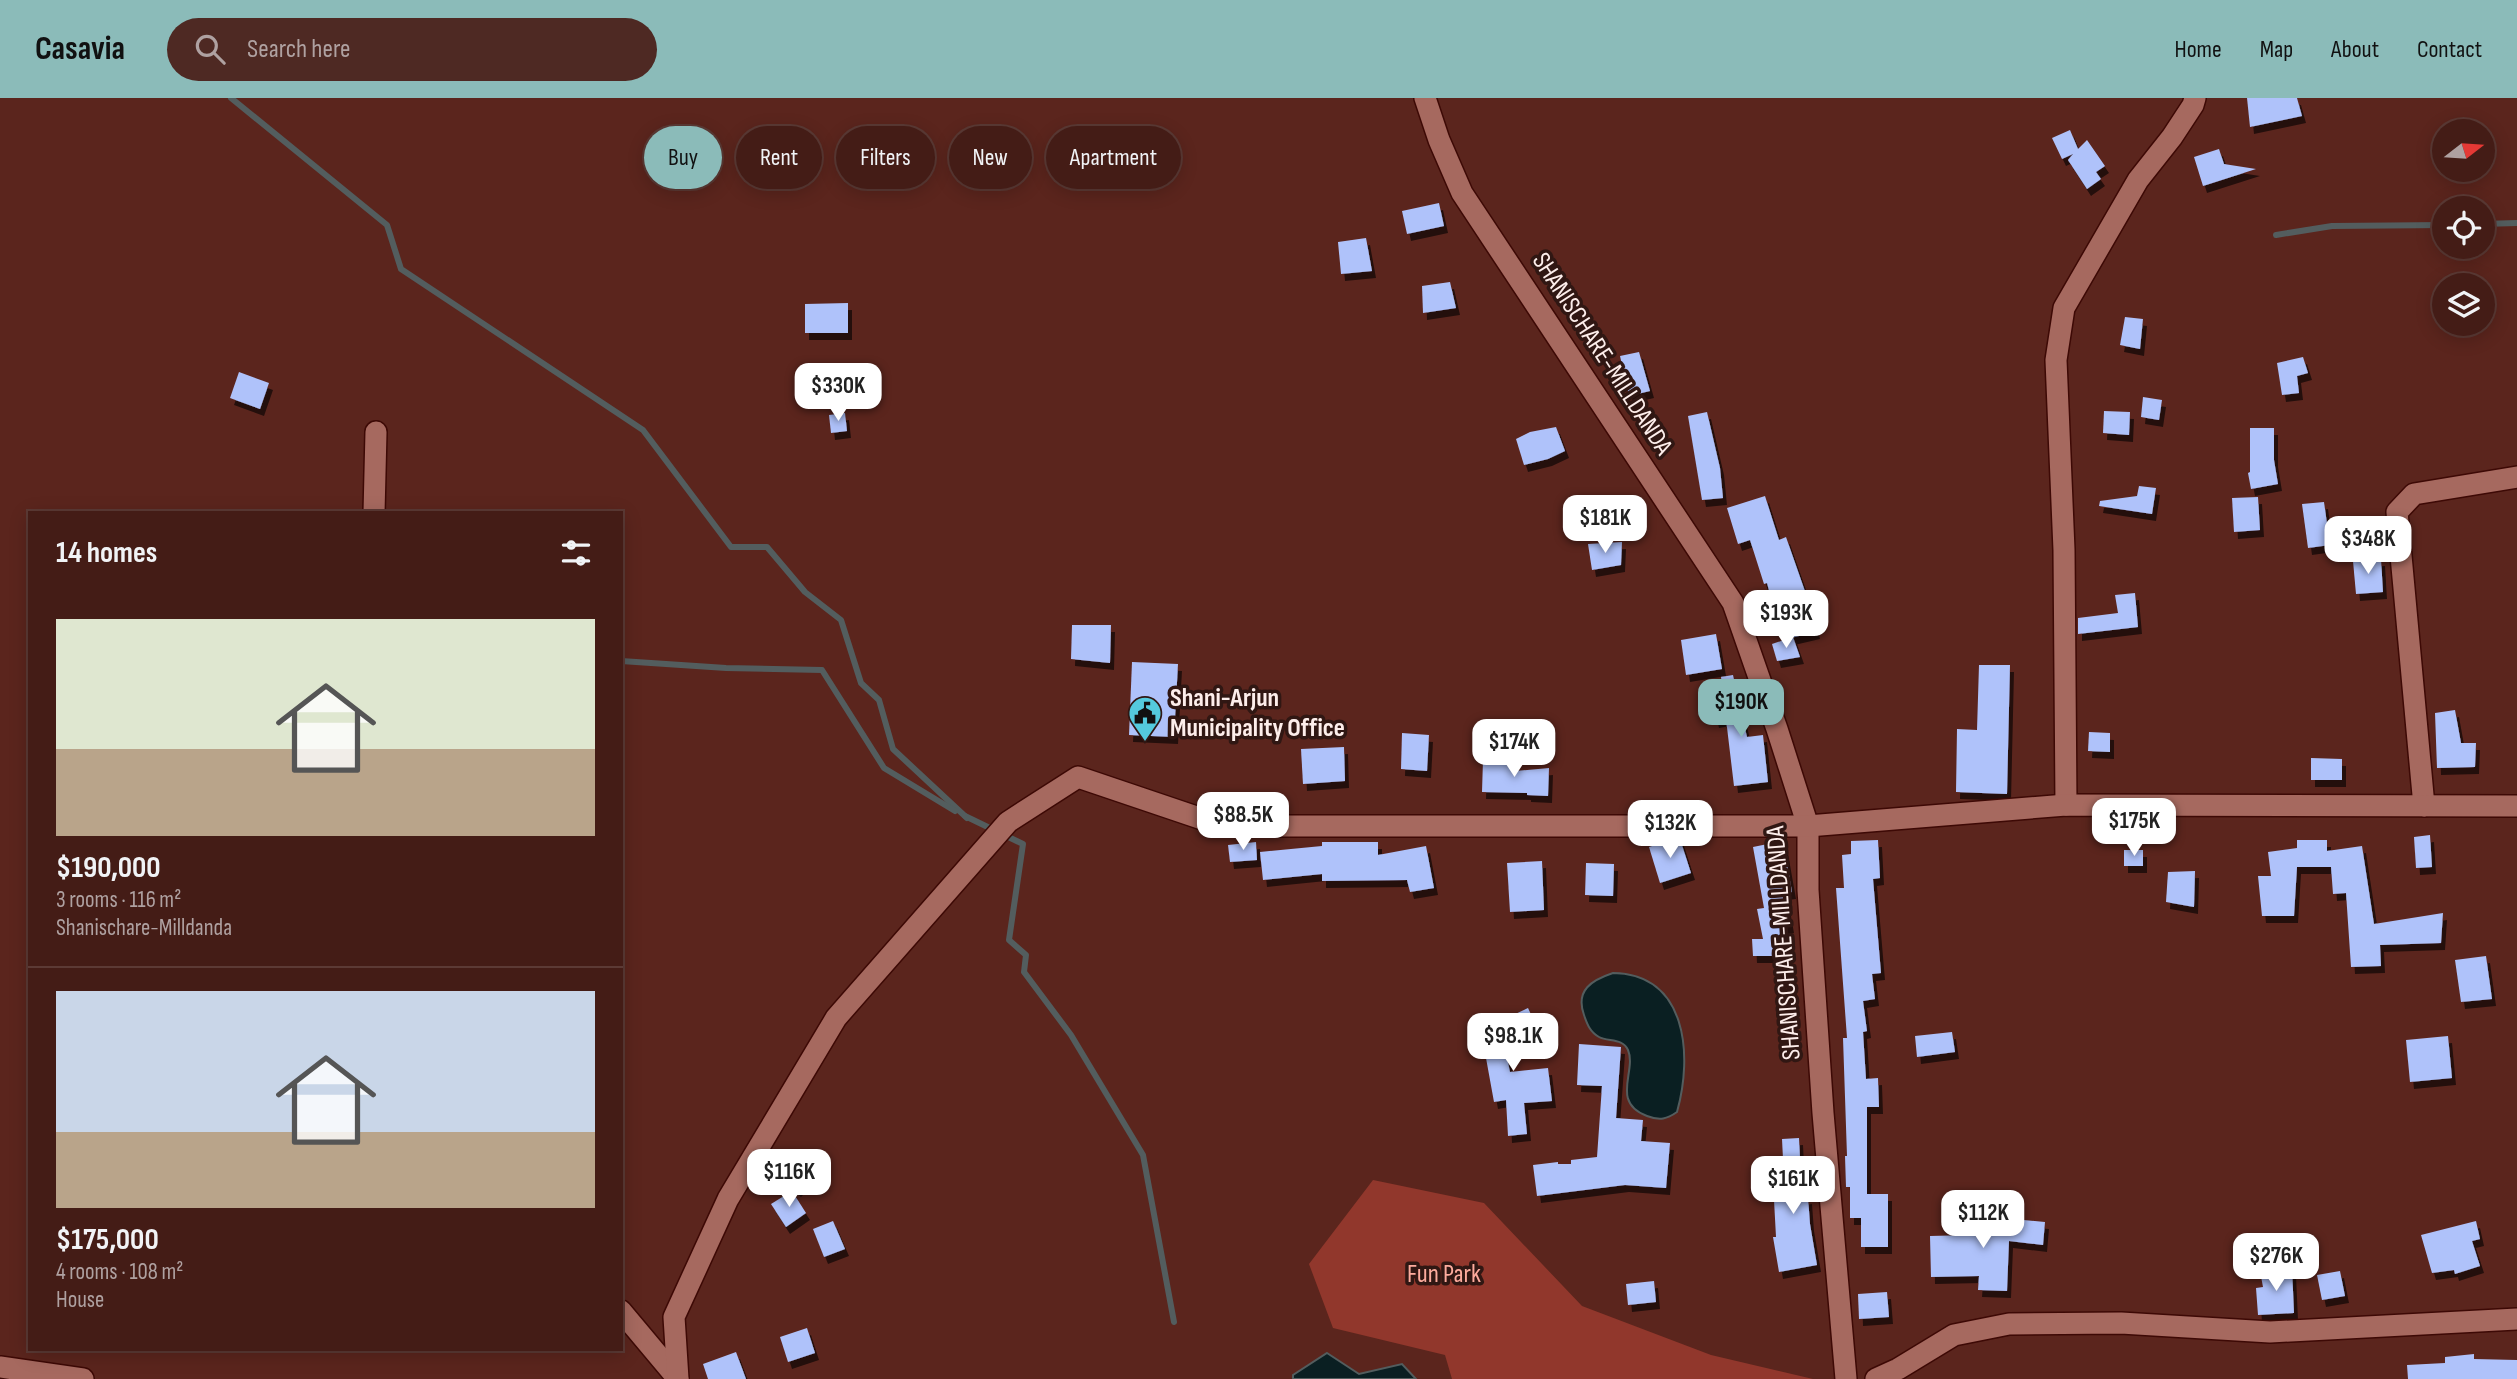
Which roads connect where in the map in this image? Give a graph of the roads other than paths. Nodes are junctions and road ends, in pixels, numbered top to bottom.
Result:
1 (1425, 98) edge
2 (2195, 98) edge
3 (376, 432) dead end
4 (2517, 477) edge
5 (374, 511) edge
6 (2066, 805) junction
7 (2424, 806) junction
8 (2517, 806) edge
9 (1808, 826) junction
10 (623, 1313) edge
11 (2517, 1319) edge
12 (0, 1367) edge
13 (83, 1379) edge
14 (678, 1379) edge
15 (1846, 1379) edge
16 (1876, 1379) edge

1 - 9 street, SHANISCHARE-MILLDANDA
2 - 6 street
3 - 5 street
4 - 7 street
6 - 7 street
6 - 9 street
7 - 8 street
9 - 14 street
9 - 15 street, SHANISCHARE-MILLDANDA
10 - 14 street
11 - 16 street
12 - 13 street

